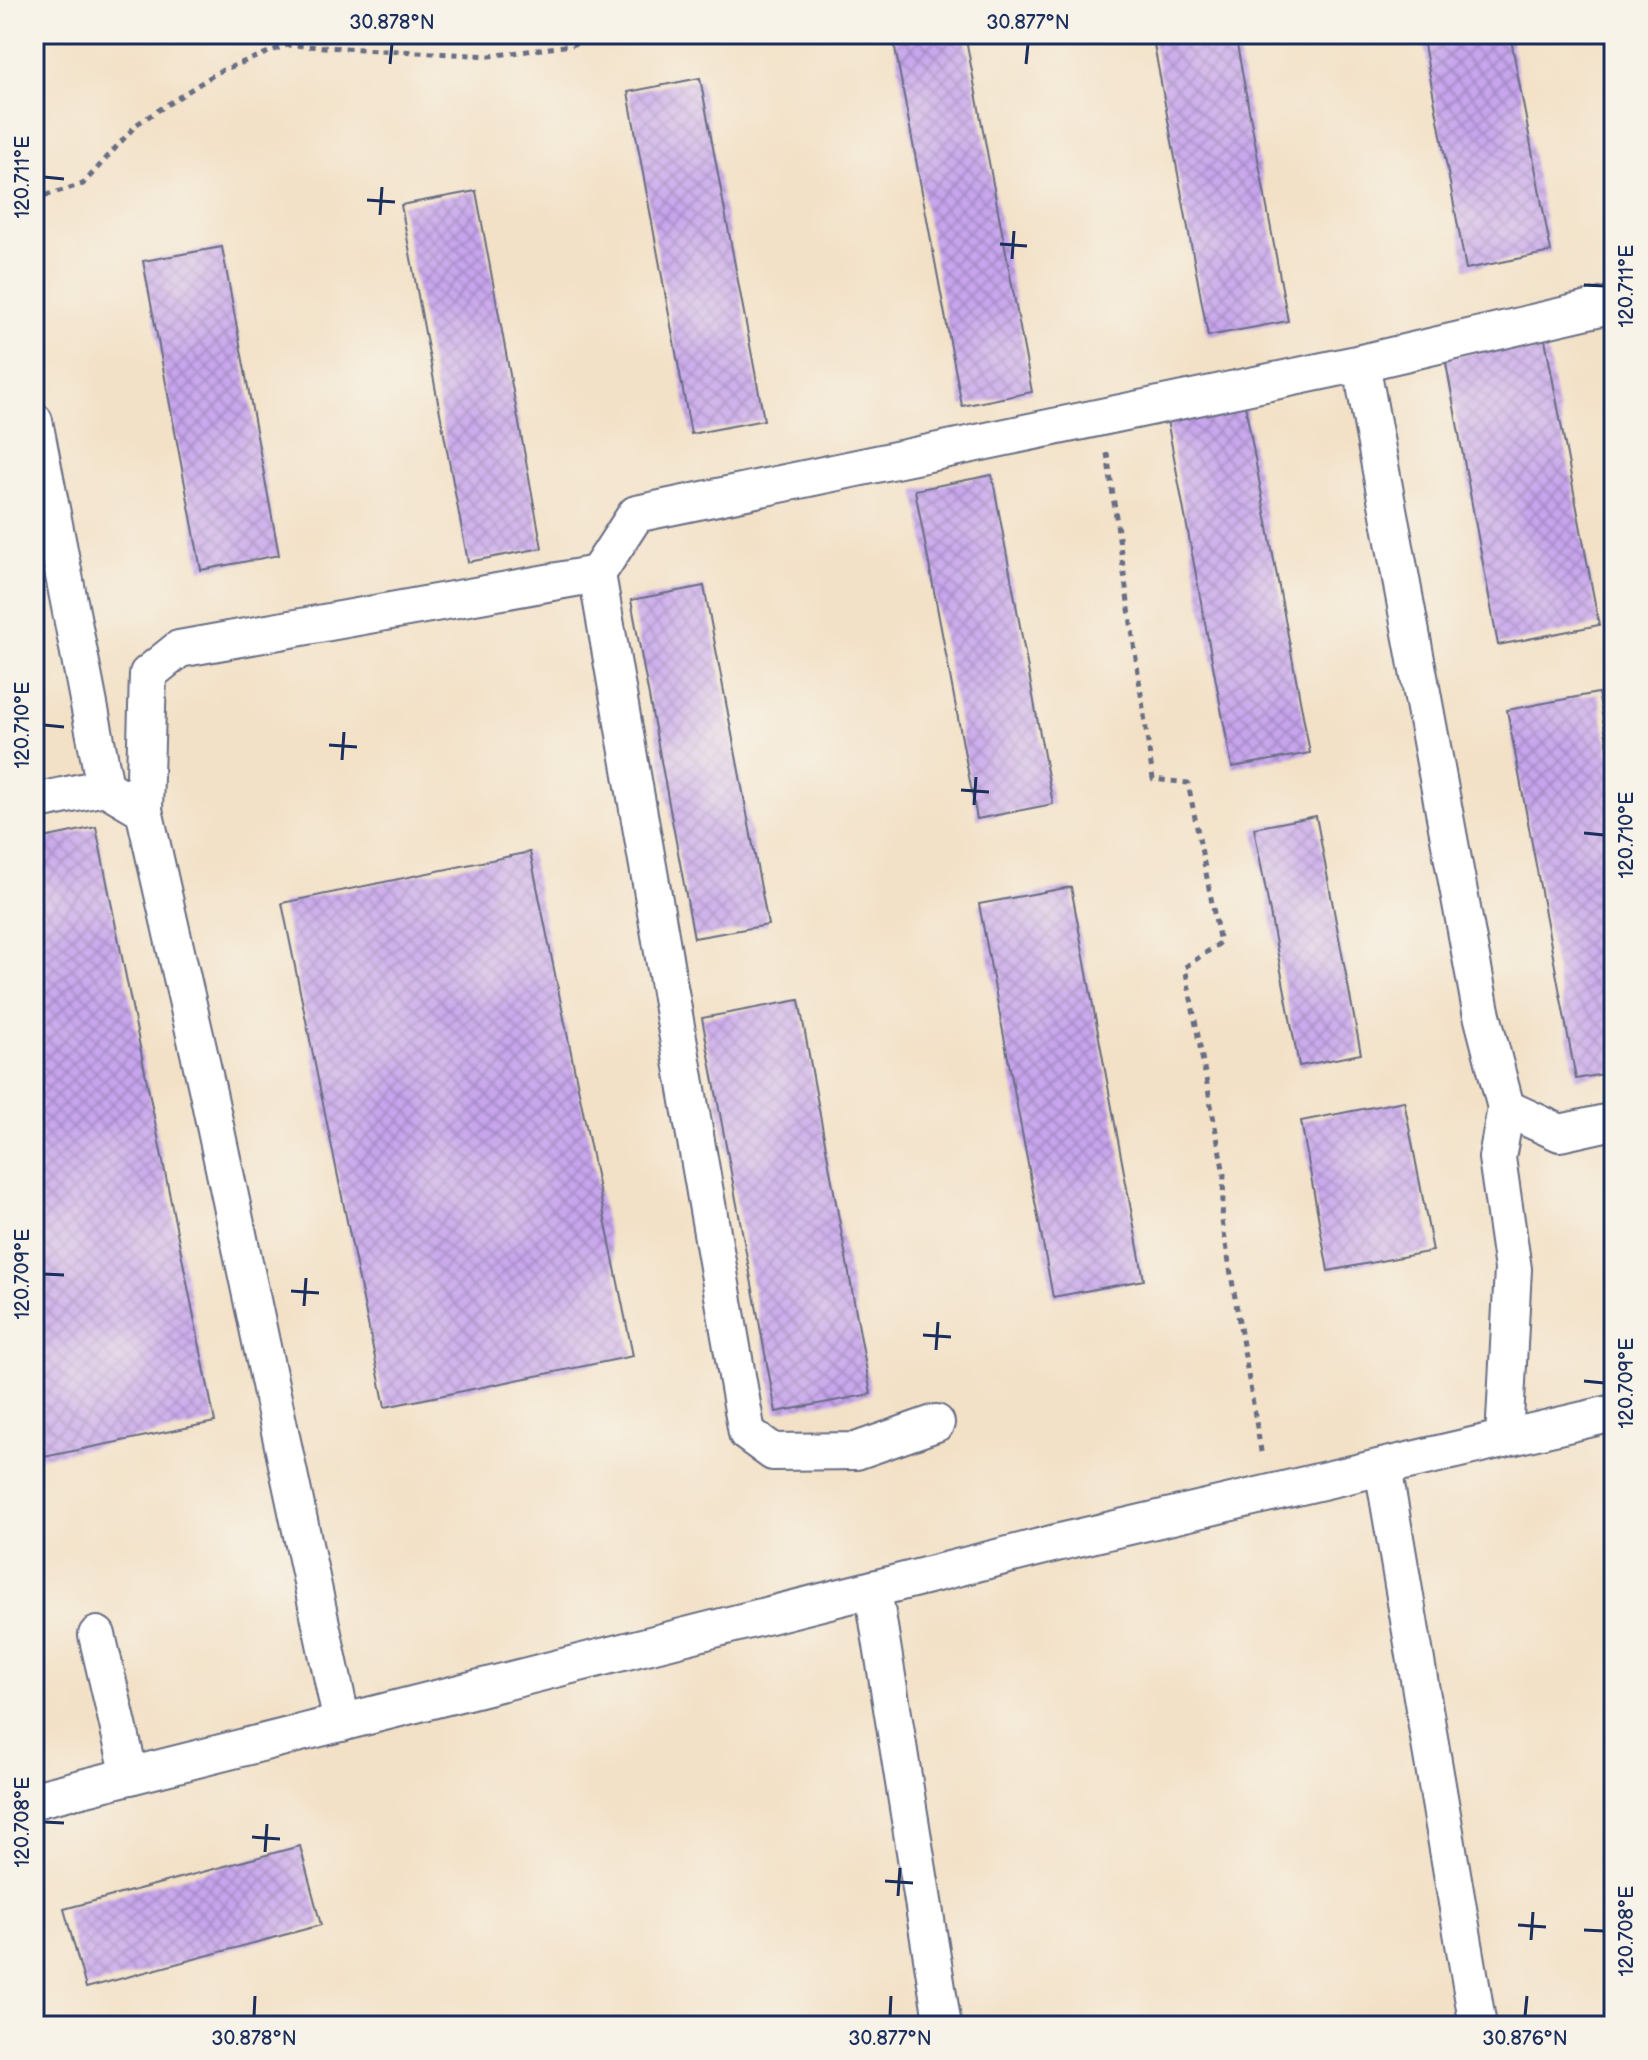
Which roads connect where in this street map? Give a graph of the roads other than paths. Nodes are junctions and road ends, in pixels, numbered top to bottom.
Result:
1 (1614, 304) edge
2 (1361, 363) junction
3 (34, 421) edge
4 (597, 574) junction
5 (105, 787) junction
6 (34, 802) edge
7 (144, 810) junction
8 (1506, 1108) junction
9 (1614, 1121) edge
10 (1614, 1413) edge
11 (936, 1423) dead end
12 (1504, 1439) junction
13 (1383, 1467) junction
14 (873, 1589) junction
15 (97, 1635) dead end
16 (342, 1723) junction
17 (130, 1776) junction
18 (34, 1800) edge
19 (943, 2026) edge
20 (1478, 2026) edge

1 - 2 street
2 - 4 street
2 - 8 street
3 - 5 street
4 - 7 street
4 - 11 street
5 - 6 street
5 - 7 street
7 - 16 street
8 - 9 street
8 - 12 street
10 - 12 street
12 - 13 street
13 - 14 street
13 - 20 street
14 - 16 street
14 - 19 street
15 - 17 street
16 - 17 street
17 - 18 street

